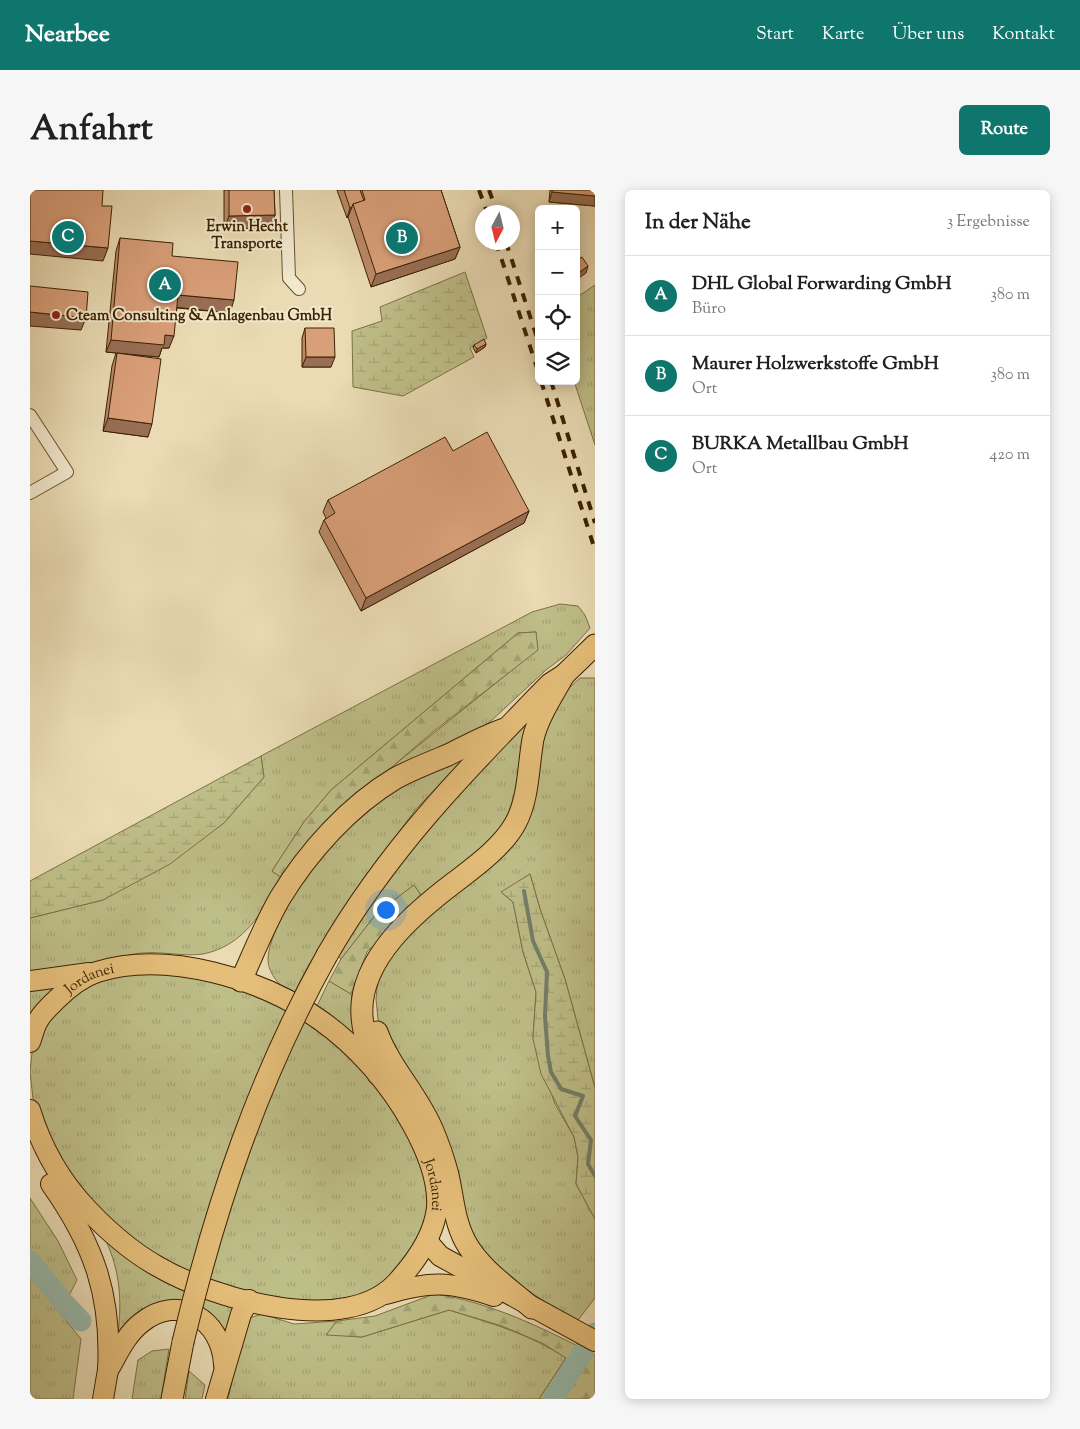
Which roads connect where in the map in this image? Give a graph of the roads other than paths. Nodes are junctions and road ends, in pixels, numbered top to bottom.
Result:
1 (286, 190) edge
2 (299, 288) dead end
3 (30, 415) edge
4 (30, 493) edge
5 (595, 645) edge
6 (571, 669) junction
7 (506, 729) junction
8 (96, 972) junction
9 (371, 974) junction
10 (30, 981) edge
11 (241, 981) junction
12 (34, 1018) edge
13 (30, 1042) edge
14 (378, 1074) junction
15 (30, 1110) edge
16 (30, 1148) edge
17 (86, 1209) junction
18 (427, 1241) junction
19 (382, 1296) junction
20 (249, 1300) junction
21 (532, 1308) junction
22 (595, 1341) edge
23 (224, 1365) junction
24 (108, 1371) junction
25 (103, 1399) edge
26 (172, 1399) edge
27 (216, 1399) edge

1 - 2 street
3 - 4 street
5 - 6 highway
6 - 7 highway
6 - 9 highway
7 - 11 highway
7 - 26 highway, bridge
8 - 10 main road
8 - 11 main road, Jordanei
8 - 12 main road, Jordanei
9 - 14 highway
9 - 21 highway
11 - 14 main road, Jordanei
12 - 13 main road, Jordanei
14 - 18 main road, Jordanei
15 - 17 main road, Jordanei
16 - 24 main road
17 - 20 main road, Jordanei
17 - 24 main road
18 - 19 main road, Jordanei
18 - 21 main road
19 - 20 main road, Jordanei
19 - 21 main road
20 - 23 main road
21 - 22 main road
23 - 24 main road
23 - 27 main road
24 - 25 main road

